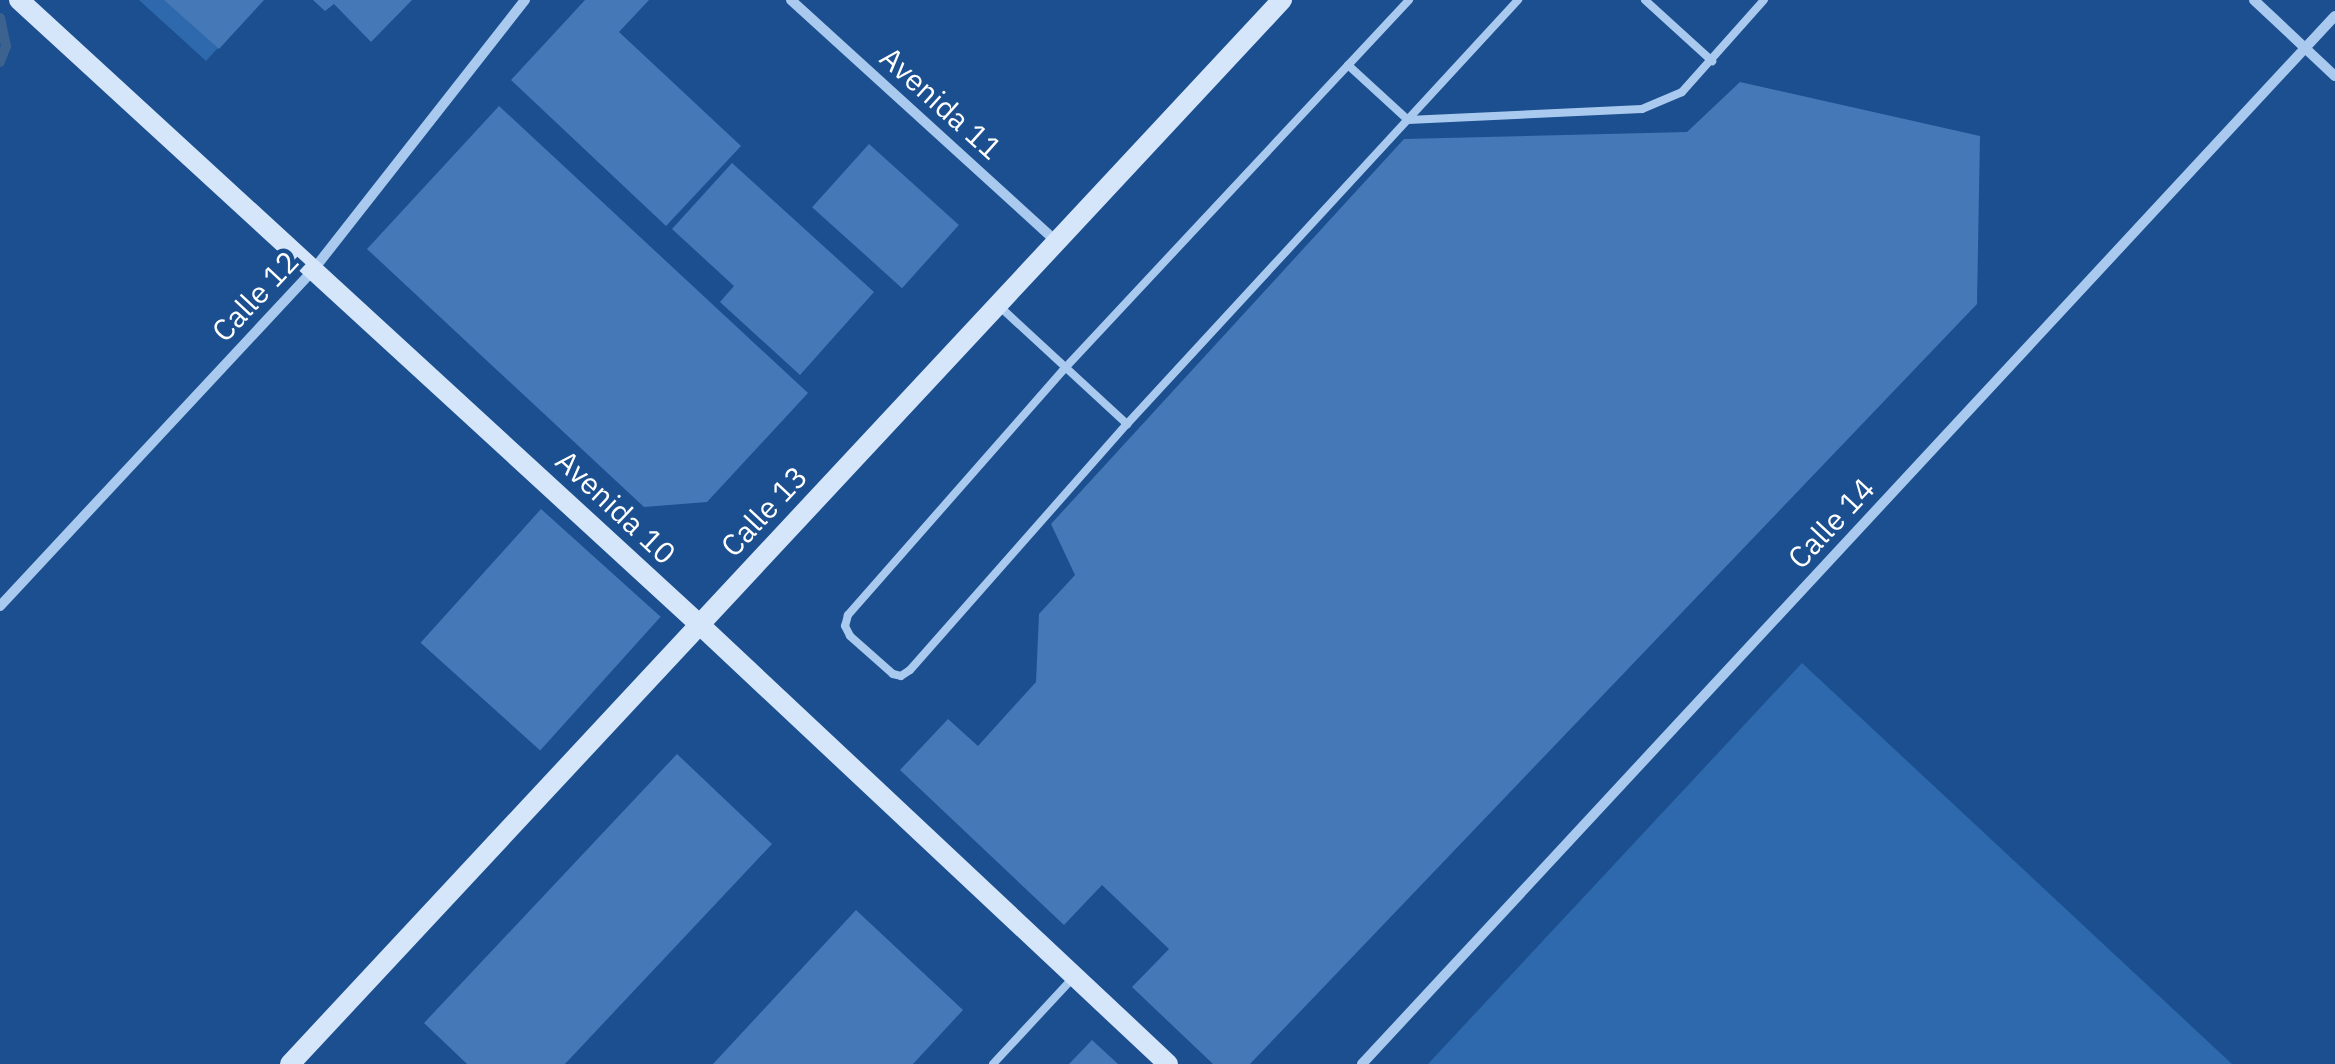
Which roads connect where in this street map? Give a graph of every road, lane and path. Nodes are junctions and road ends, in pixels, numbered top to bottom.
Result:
1 (525, 0) edge
2 (791, 0) edge
3 (1282, 0) edge
4 (1410, 0) edge
5 (1518, 0) edge
6 (1646, 0) edge
7 (1764, 0) edge
8 (2254, 0) edge
9 (24, 5) edge
10 (2335, 16) edge
11 (2306, 49) junction
12 (1712, 61) junction
13 (1348, 66) junction
14 (2335, 76) edge
15 (1408, 120) junction
16 (1057, 242) junction
17 (314, 269) junction
18 (998, 305) junction
19 (1066, 368) junction
20 (1126, 424) junction
21 (0, 606) edge
22 (699, 624) junction
23 (1074, 977) junction
24 (290, 1064) edge
25 (994, 1064) edge
26 (1168, 1064) edge
27 (1362, 1064) edge

1 - 17 street, Calle 12
2 - 16 street, Avenida 11
3 - 16 main road, Calle 13
4 - 13 lane
5 - 15 lane
6 - 12 lane
7 - 12 lane
8 - 11 street
9 - 17 main road, Avenida 10
10 - 11 street, Calle 14
11 - 14 street
11 - 27 street, Calle 14
12 - 15 lane
13 - 15 lane
13 - 19 lane
15 - 20 lane
16 - 18 main road, Calle 13
17 - 21 street, Calle 12
17 - 22 main road, Avenida 10
18 - 19 lane
18 - 22 main road, Calle 13
19 - 20 lane
19 - 20 lane
22 - 23 main road, Avenida 10
22 - 24 main road, Calle 13
23 - 25 lane
23 - 26 main road, Avenida 10

